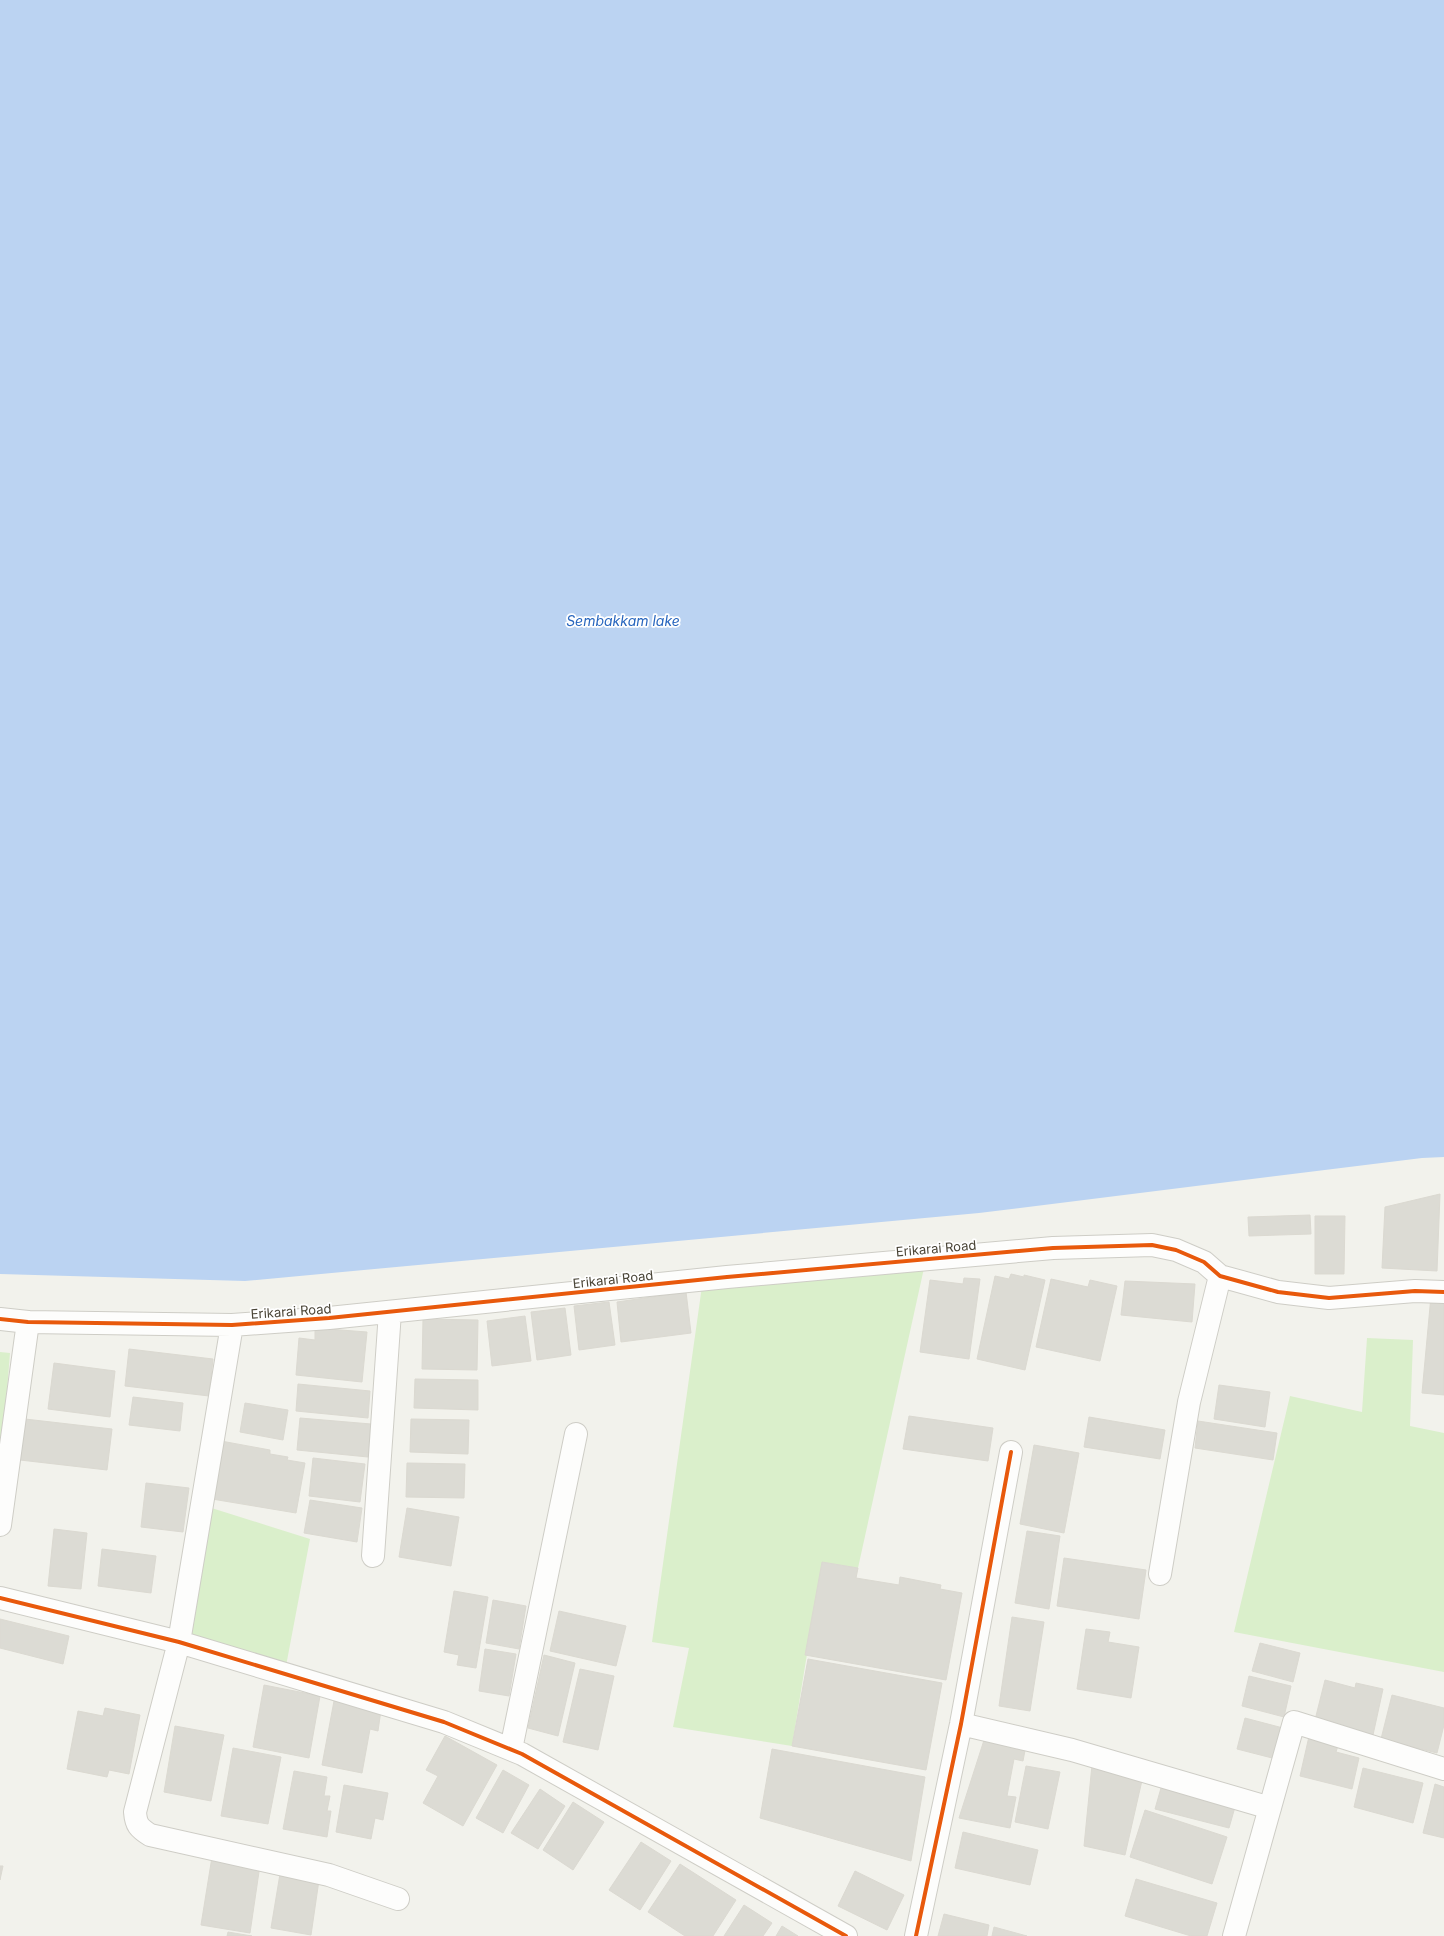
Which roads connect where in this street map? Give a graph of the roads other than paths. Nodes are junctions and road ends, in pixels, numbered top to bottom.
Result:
1 (1220, 1276) junction
2 (1444, 1292) edge
3 (390, 1312) junction
4 (0, 1320) edge
5 (28, 1322) junction
6 (232, 1325) junction
7 (576, 1434) dead end
8 (1011, 1452) dead end
9 (0, 1525) edge
10 (373, 1556) dead end
11 (1160, 1574) dead end
12 (0, 1598) edge
13 (179, 1642) junction
14 (961, 1724) junction
15 (511, 1749) junction
16 (1444, 1769) edge
17 (1270, 1808) junction
18 (398, 1899) dead end
19 (846, 1936) edge
20 (916, 1936) edge
21 (1234, 1936) edge

1 - 2 street
1 - 3 street, Erikarai Road
1 - 11 street
3 - 6 street, Erikarai Road
3 - 10 street
4 - 5 street, Erikarai Road
5 - 6 street, Erikarai Road
5 - 9 street
6 - 13 street
7 - 15 street
8 - 14 street
12 - 13 street
13 - 15 street
13 - 18 street
14 - 17 street
14 - 20 street
15 - 19 street
16 - 17 street
17 - 21 street

